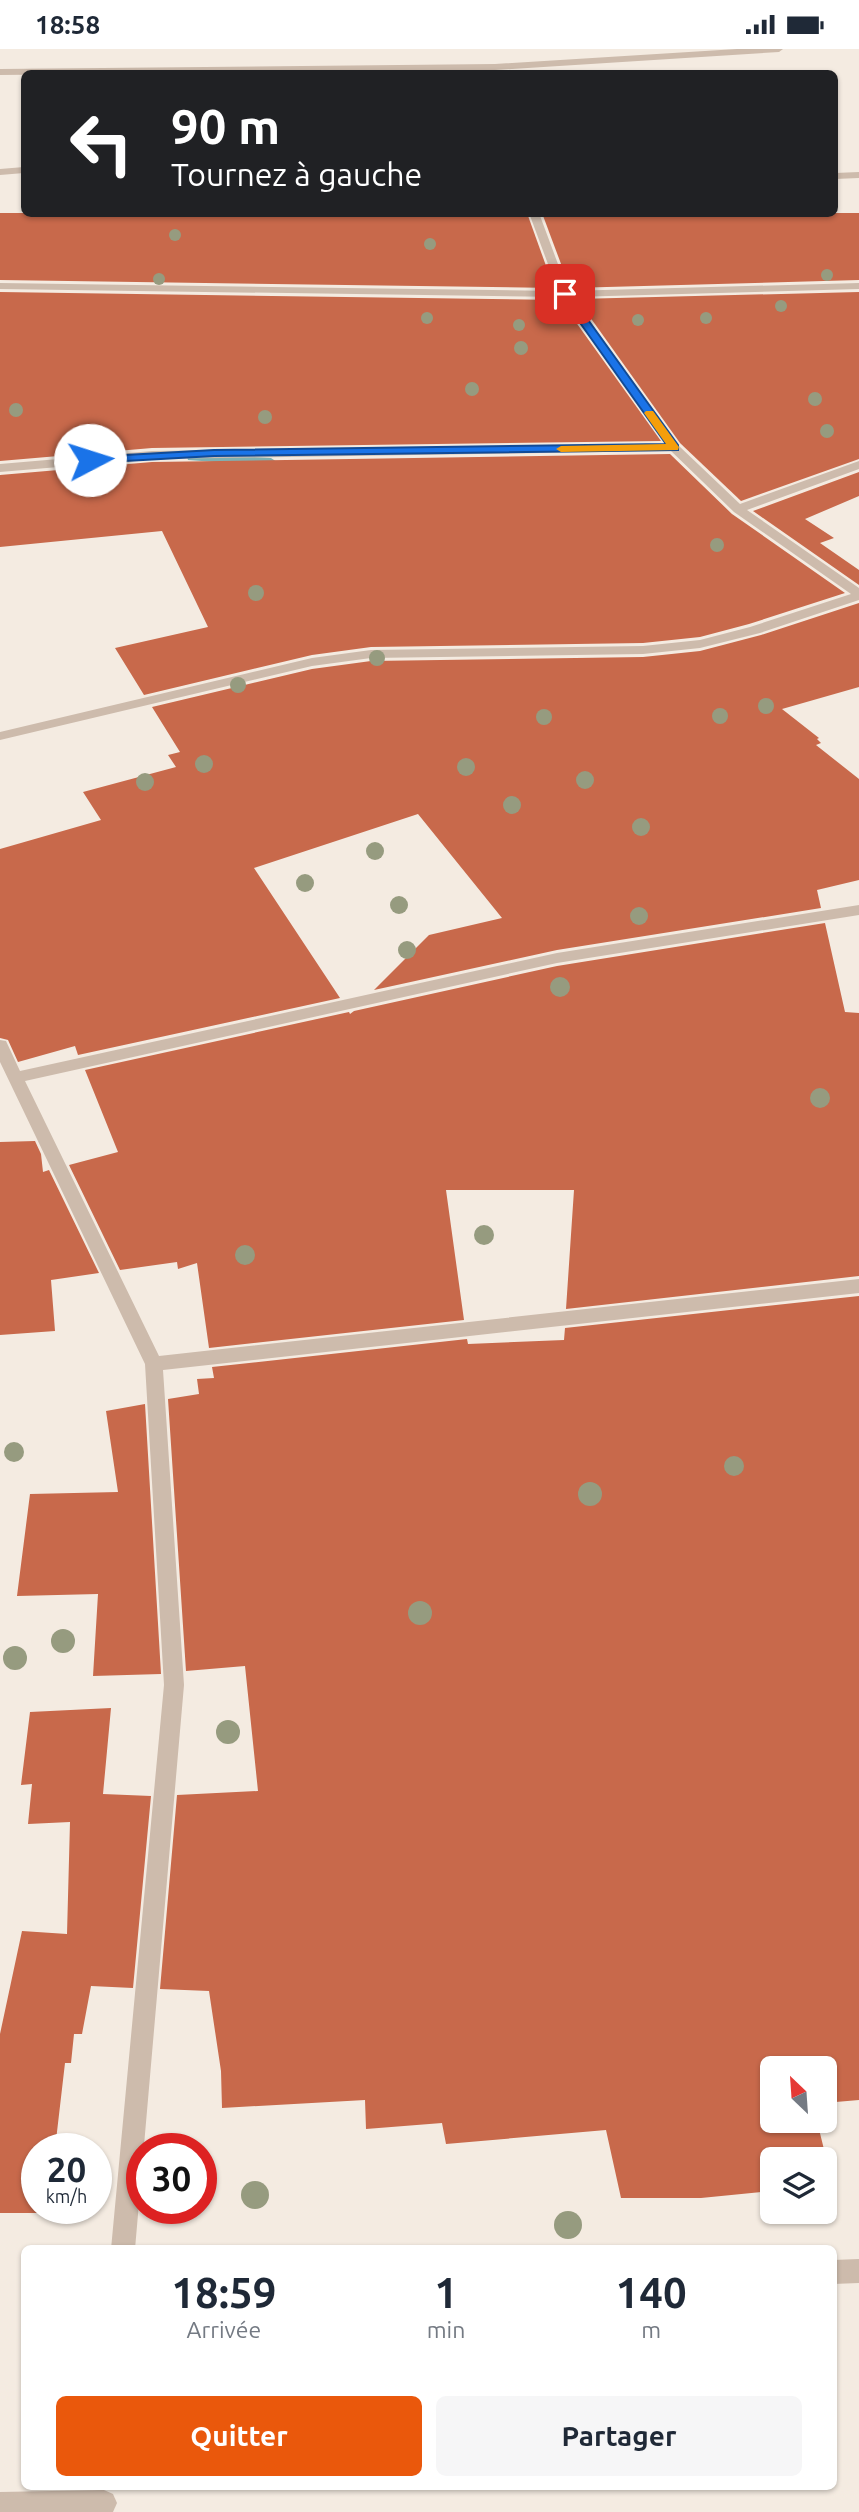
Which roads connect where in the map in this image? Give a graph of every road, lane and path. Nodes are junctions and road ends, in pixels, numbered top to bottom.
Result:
1 (779, 49) edge
2 (496, 70) edge
3 (0, 72) edge
4 (21, 72) edge
5 (21, 170) edge
6 (0, 171) edge
7 (859, 175) edge
8 (838, 176) edge
9 (536, 217) edge
10 (0, 286) edge
11 (859, 286) edge
12 (565, 294) junction
13 (674, 447) junction
14 (859, 465) edge
15 (0, 468) edge
16 (738, 509) junction
17 (859, 595) edge
18 (0, 736) edge
19 (859, 910) edge
20 (0, 1045) edge
21 (17, 1077) junction
22 (859, 1286) edge
23 (154, 1364) junction
24 (123, 2245) edge
25 (859, 2271) edge
26 (837, 2272) edge
27 (104, 2500) edge
28 (0, 2505) edge

1 - 2 street
3 - 4 street
5 - 6 street
7 - 8 street
9 - 12 street
10 - 12 street
11 - 12 street
12 - 13 street
13 - 15 street
13 - 16 street
14 - 16 street
16 - 17 street
17 - 18 street
19 - 21 street
20 - 21 street
21 - 23 street
22 - 23 street
23 - 24 street
25 - 26 street
27 - 28 street

